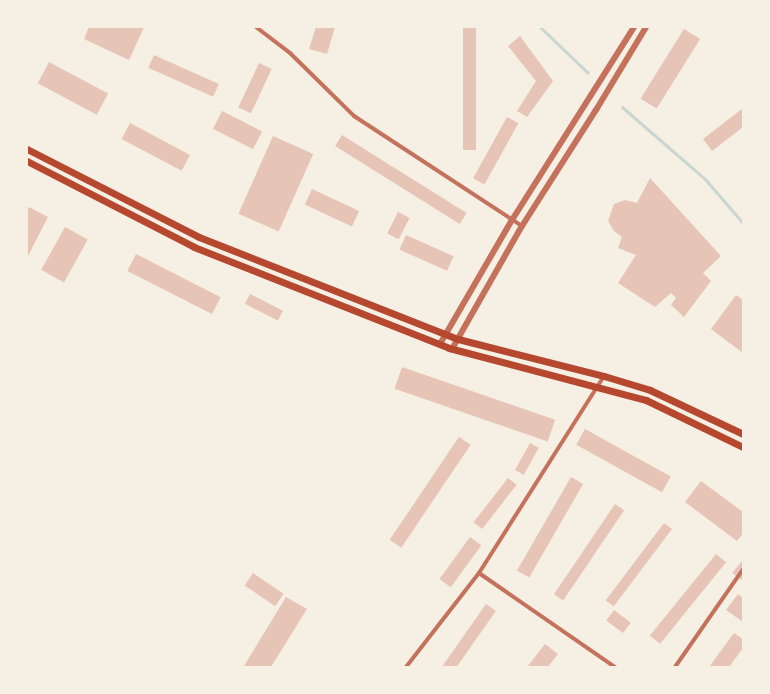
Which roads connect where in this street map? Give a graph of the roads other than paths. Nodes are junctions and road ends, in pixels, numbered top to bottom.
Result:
1 (256, 27) edge
2 (634, 27) edge
3 (646, 27) edge
4 (27, 149) edge
5 (27, 161) edge
6 (512, 220) junction
7 (522, 226) junction
8 (447, 334) junction
9 (458, 339) junction
10 (440, 344) junction
11 (452, 349) junction
12 (604, 376) junction
13 (597, 386) junction
14 (743, 434) edge
15 (743, 447) edge
16 (743, 569) edge
17 (479, 573) junction
18 (406, 667) edge
19 (615, 667) edge
20 (675, 667) edge

1 - 6 street
2 - 6 street
3 - 7 street
4 - 8 main road
5 - 10 main road
6 - 7 street
6 - 8 street
7 - 9 street
8 - 9 main road
8 - 10 street
9 - 11 street
9 - 12 main road
10 - 11 main road
11 - 13 main road
12 - 13 street
12 - 14 main road
13 - 15 main road
13 - 17 street
16 - 20 street
17 - 18 street
17 - 19 street

